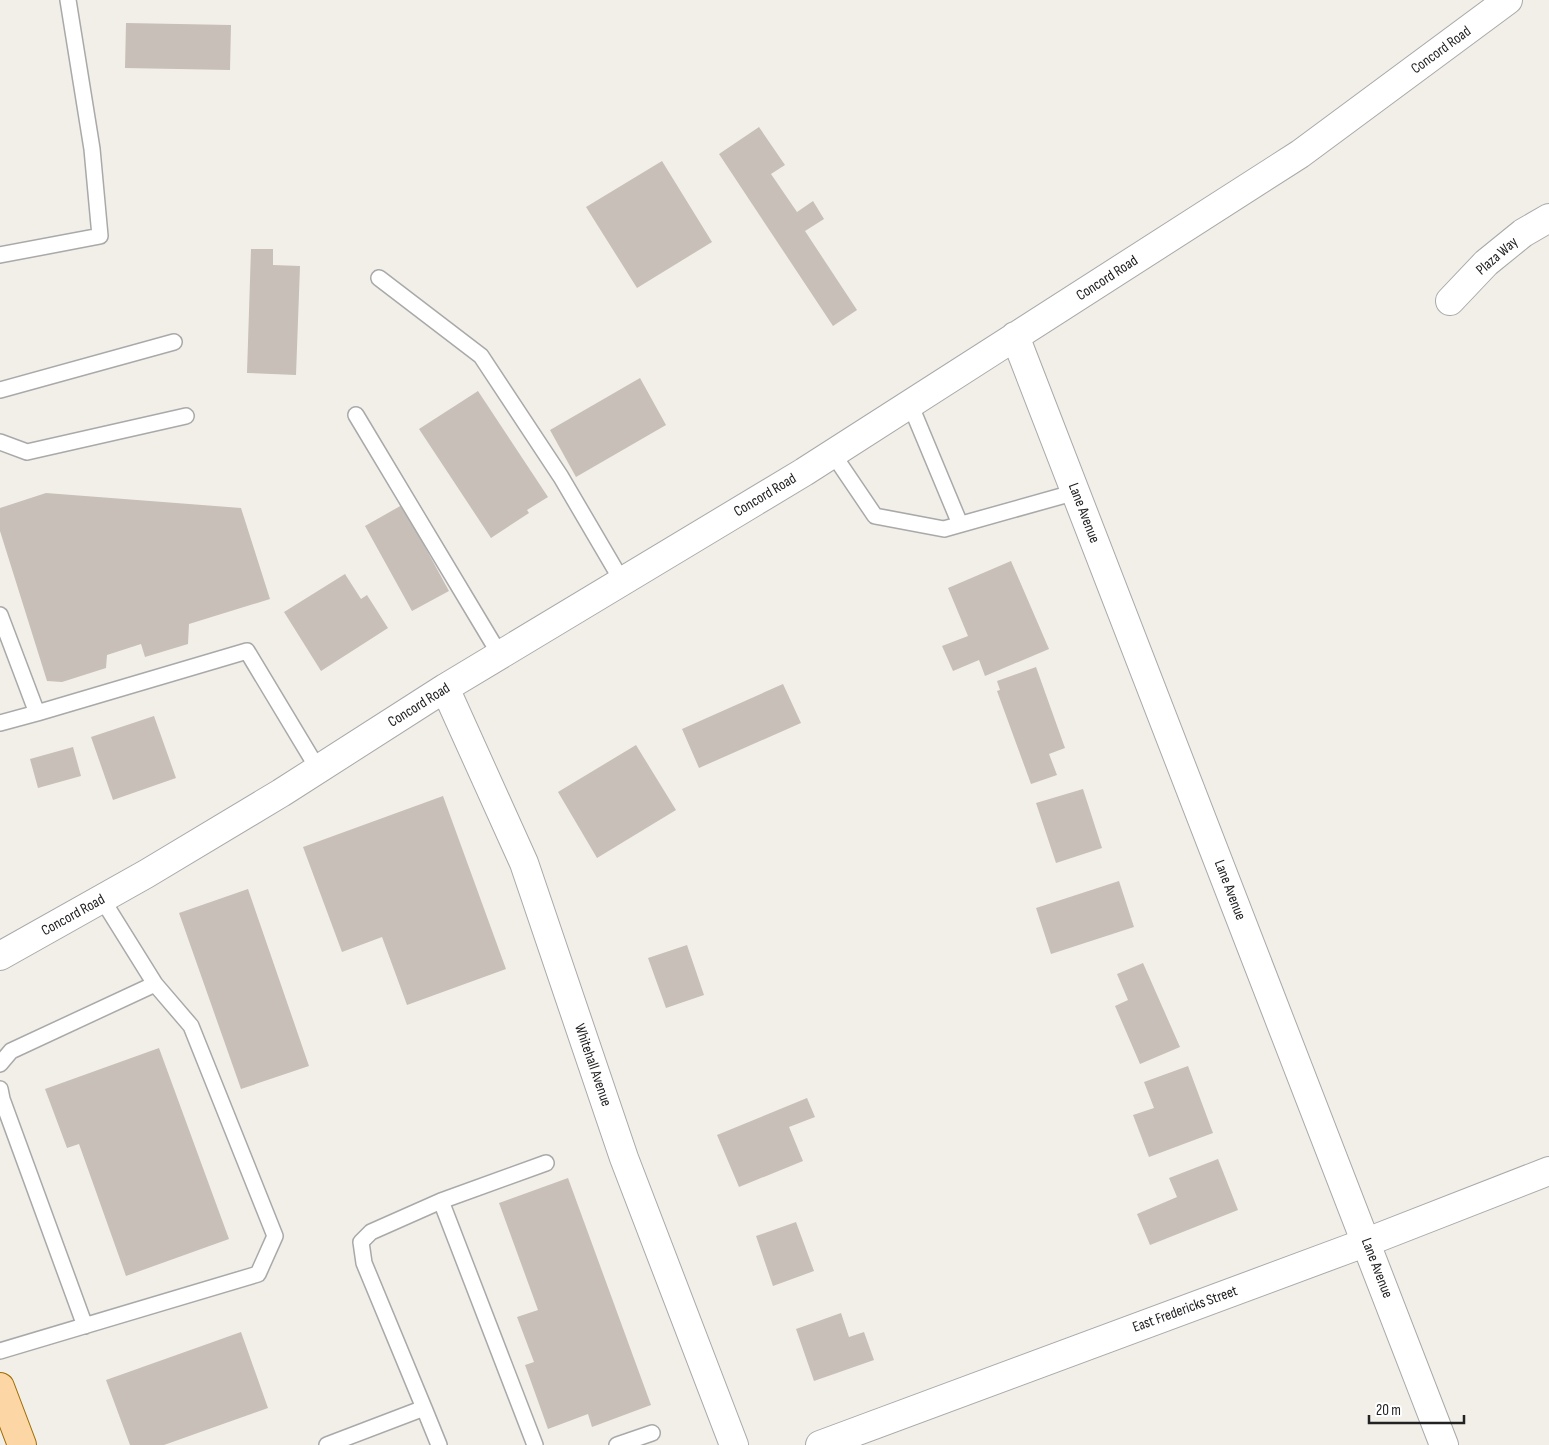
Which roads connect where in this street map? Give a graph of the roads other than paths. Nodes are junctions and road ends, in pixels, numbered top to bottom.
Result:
1 (68, 0) edge
2 (1508, 0) edge
3 (1549, 218) edge
4 (0, 255) edge
5 (379, 278) dead end
6 (1450, 301) dead end
7 (1015, 336) junction
8 (174, 342) dead end
9 (0, 390) edge
10 (910, 404) junction
11 (186, 416) dead end
12 (356, 416) dead end
13 (0, 442) edge
14 (833, 454) junction
15 (1076, 492) junction
16 (960, 524) junction
17 (622, 581) junction
18 (2, 625) edge
19 (500, 655) junction
20 (445, 688) junction
21 (37, 713) junction
22 (0, 723) edge
23 (318, 769) junction
24 (102, 899) junction
25 (0, 956) edge
26 (155, 984) junction
27 (0, 1064) edge
28 (0, 1089) edge
29 (546, 1163) dead end
30 (1549, 1171) edge
31 (441, 1201) junction
32 (1367, 1242) junction
33 (85, 1326) junction
34 (0, 1351) edge
35 (0, 1387) edge
36 (424, 1408) junction
37 (652, 1433) dead end
38 (12, 1436) edge
39 (327, 1445) edge
40 (439, 1445) edge
41 (535, 1445) edge
42 (617, 1445) edge
43 (734, 1445) edge
44 (820, 1445) edge
45 (1444, 1445) edge

1 - 4 lane
2 - 7 street, Concord Road
3 - 6 street, Plaza Way
5 - 17 lane
7 - 10 street, Concord Road
7 - 15 street, Lane Avenue
8 - 9 lane
10 - 14 street, Concord Road
10 - 16 lane
11 - 13 lane
12 - 19 lane
14 - 16 lane
14 - 17 street, Concord Road
15 - 16 lane
15 - 32 street, Lane Avenue
17 - 19 street, Concord Road
18 - 21 lane
19 - 20 street, Concord Road
20 - 23 street, Concord Road
20 - 43 street, Whitehall Avenue
21 - 22 lane
21 - 23 lane
23 - 24 street, Concord Road
24 - 25 street, Concord Road
24 - 26 lane
26 - 27 lane
26 - 33 lane
28 - 33 lane
29 - 31 lane
30 - 32 street, East Fredericks Street
31 - 36 lane
31 - 41 lane
32 - 44 street, East Fredericks Street
32 - 45 street, Lane Avenue
33 - 34 lane
35 - 38 main road
36 - 39 lane
36 - 40 lane
37 - 42 lane

